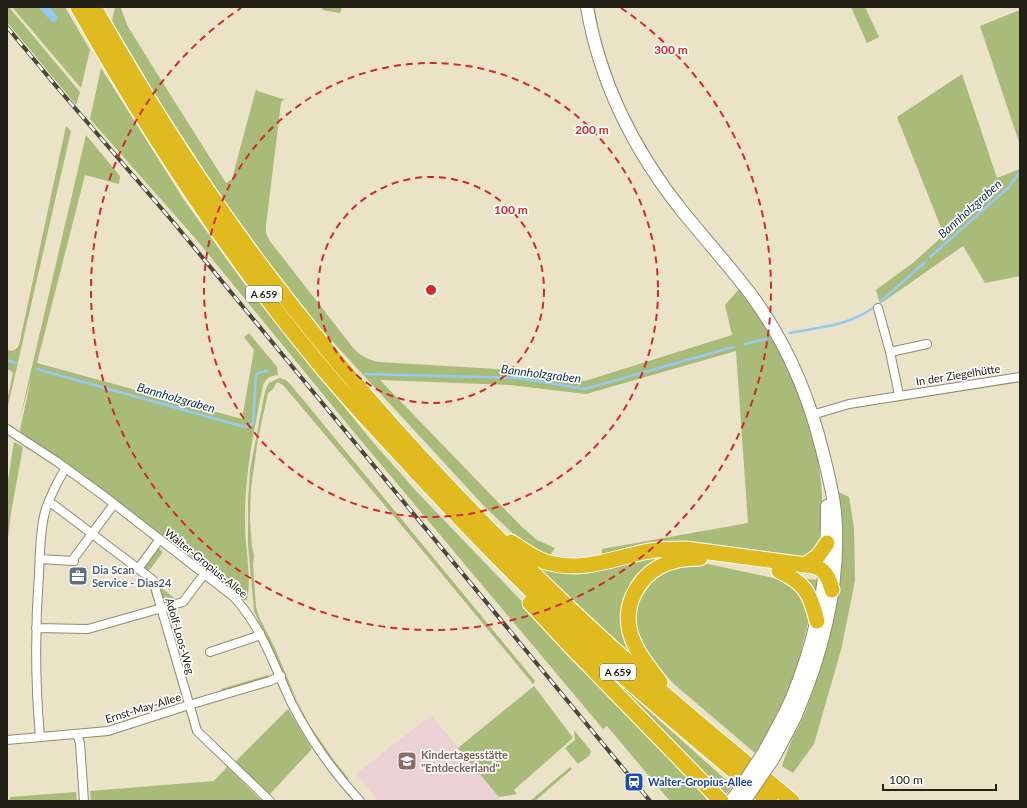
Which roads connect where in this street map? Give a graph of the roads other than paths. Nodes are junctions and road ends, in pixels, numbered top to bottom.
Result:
1 (78, 7) edge
2 (94, 7) edge
3 (587, 7) edge
4 (878, 308) dead end
5 (927, 344) dead end
6 (890, 352) junction
7 (1020, 377) edge
8 (899, 395) junction
9 (812, 415) junction
10 (9, 430) edge
11 (826, 467) junction
12 (66, 468) junction
13 (49, 503) junction
14 (114, 504) junction
15 (478, 528) junction
16 (91, 534) junction
17 (160, 539) junction
18 (827, 543) junction
19 (40, 559) junction
20 (805, 565) junction
21 (138, 569) junction
22 (830, 569) junction
23 (778, 571) junction
24 (205, 573) junction
25 (832, 590) joint
26 (161, 608) junction
27 (817, 621) junction
28 (36, 628) junction
29 (260, 633) junction
30 (210, 652) dead end
31 (281, 676) junction
32 (189, 705) junction
33 (682, 709) junction
34 (77, 734) junction
35 (40, 738) junction
36 (7, 740) edge
37 (769, 756) junction
38 (714, 798) edge
39 (268, 799) edge
40 (739, 799) edge
41 (84, 801) edge
42 (360, 801) edge
43 (770, 801) edge
44 (792, 801) edge

1 - 15 highway, A 659
2 - 15 highway, A 659
3 - 9 main road
4 - 6 street
5 - 6 street
6 - 8 street
7 - 8 street, In der Ziegelhütte
8 - 9 street, In der Ziegelhütte
9 - 11 main road
10 - 12 street, Walter-Gropius-Allee
11 - 18 main road
11 - 22 main road
12 - 13 street
12 - 14 street, Walter-Gropius-Allee
13 - 16 street, Adolf-Loos-Weg
13 - 19 street
14 - 16 street
14 - 17 street, Walter-Gropius-Allee
15 - 20 highway
15 - 33 highway, A 659
15 - 38 highway
15 - 43 highway, A 659
16 - 19 street
16 - 21 street, Adolf-Loos-Weg
17 - 21 street
17 - 24 street, Walter-Gropius-Allee
18 - 20 highway
18 - 22 main road
19 - 28 street
20 - 22 highway
21 - 26 street, Adolf-Loos-Weg
22 - 23 highway
22 - 25 highway
22 - 27 main road
23 - 27 highway
23 - 33 highway
24 - 26 street
24 - 29 street, Walter-Gropius-Allee
25 - 37 main road
26 - 28 street
26 - 32 street, Adolf-Loos-Weg
27 - 37 main road
28 - 35 street
29 - 30 street
29 - 31 street, Walter-Gropius-Allee
31 - 32 street, Ernst-May-Allee
31 - 42 street, Walter-Gropius-Allee
32 - 34 street, Ernst-May-Allee
32 - 39 street, Adolf-Loos-Weg
33 - 44 highway, A 659
34 - 35 street, Ernst-May-Allee
34 - 41 street
35 - 36 street, Ernst-May-Allee
37 - 40 main road, bridge

